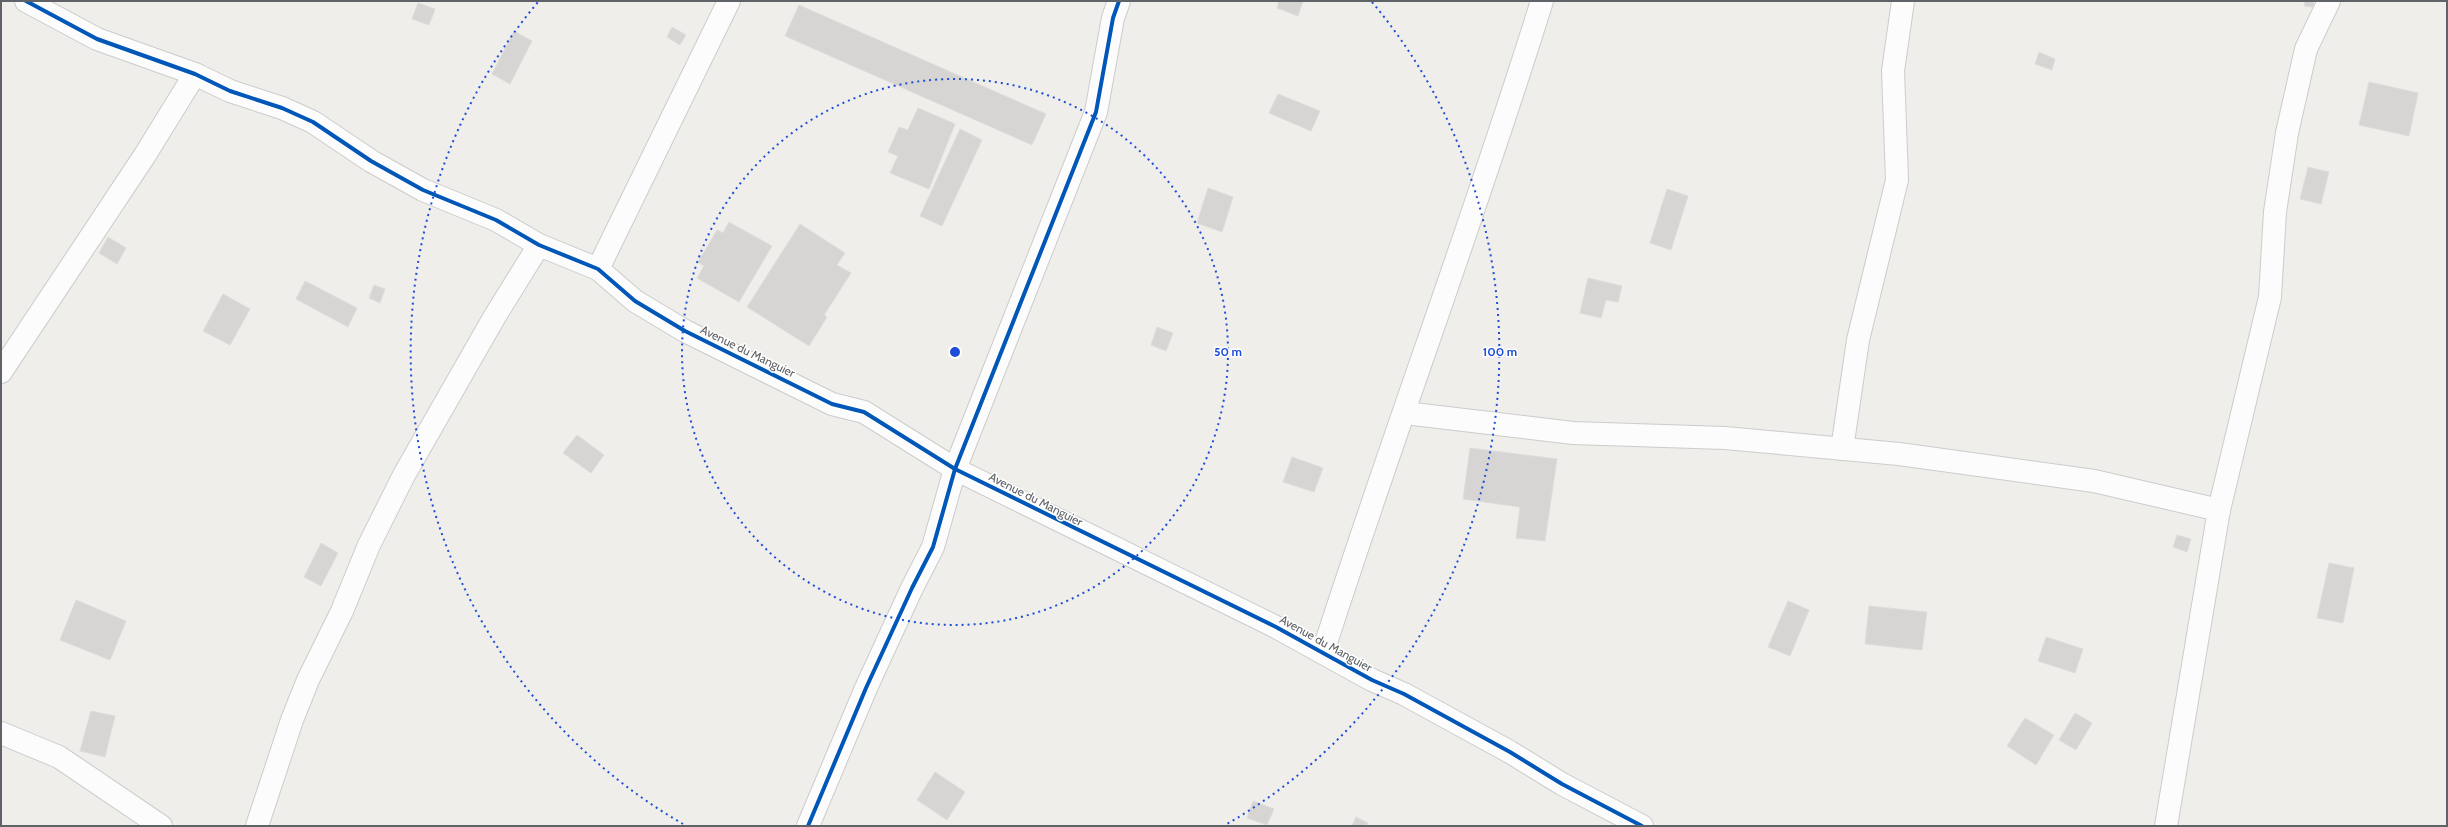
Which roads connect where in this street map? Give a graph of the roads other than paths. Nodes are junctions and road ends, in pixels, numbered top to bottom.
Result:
1 (26, 1) edge
2 (729, 1) edge
3 (1119, 1) edge
4 (1542, 1) edge
5 (1903, 1) edge
6 (2329, 1) edge
7 (195, 74) junction
8 (539, 245) junction
9 (598, 269) junction
10 (1, 372) edge
11 (1405, 413) junction
12 (1842, 449) junction
13 (955, 469) junction
14 (2219, 510) junction
15 (1324, 652) junction
16 (1, 732) edge
17 (160, 826) edge
18 (257, 826) edge
19 (808, 826) edge
20 (1642, 826) edge
21 (2166, 826) edge

1 - 7 street, Avenue du Manguier
2 - 9 street
3 - 13 street
4 - 11 street
5 - 12 street
6 - 14 street
7 - 8 street, Avenue du Manguier
7 - 10 street
8 - 9 street, Avenue du Manguier
8 - 18 street
9 - 13 street, Avenue du Manguier
11 - 12 street
11 - 15 street
12 - 14 street
13 - 15 street, Avenue du Manguier
13 - 19 street
14 - 21 street
15 - 20 street, Avenue du Manguier
16 - 17 street

